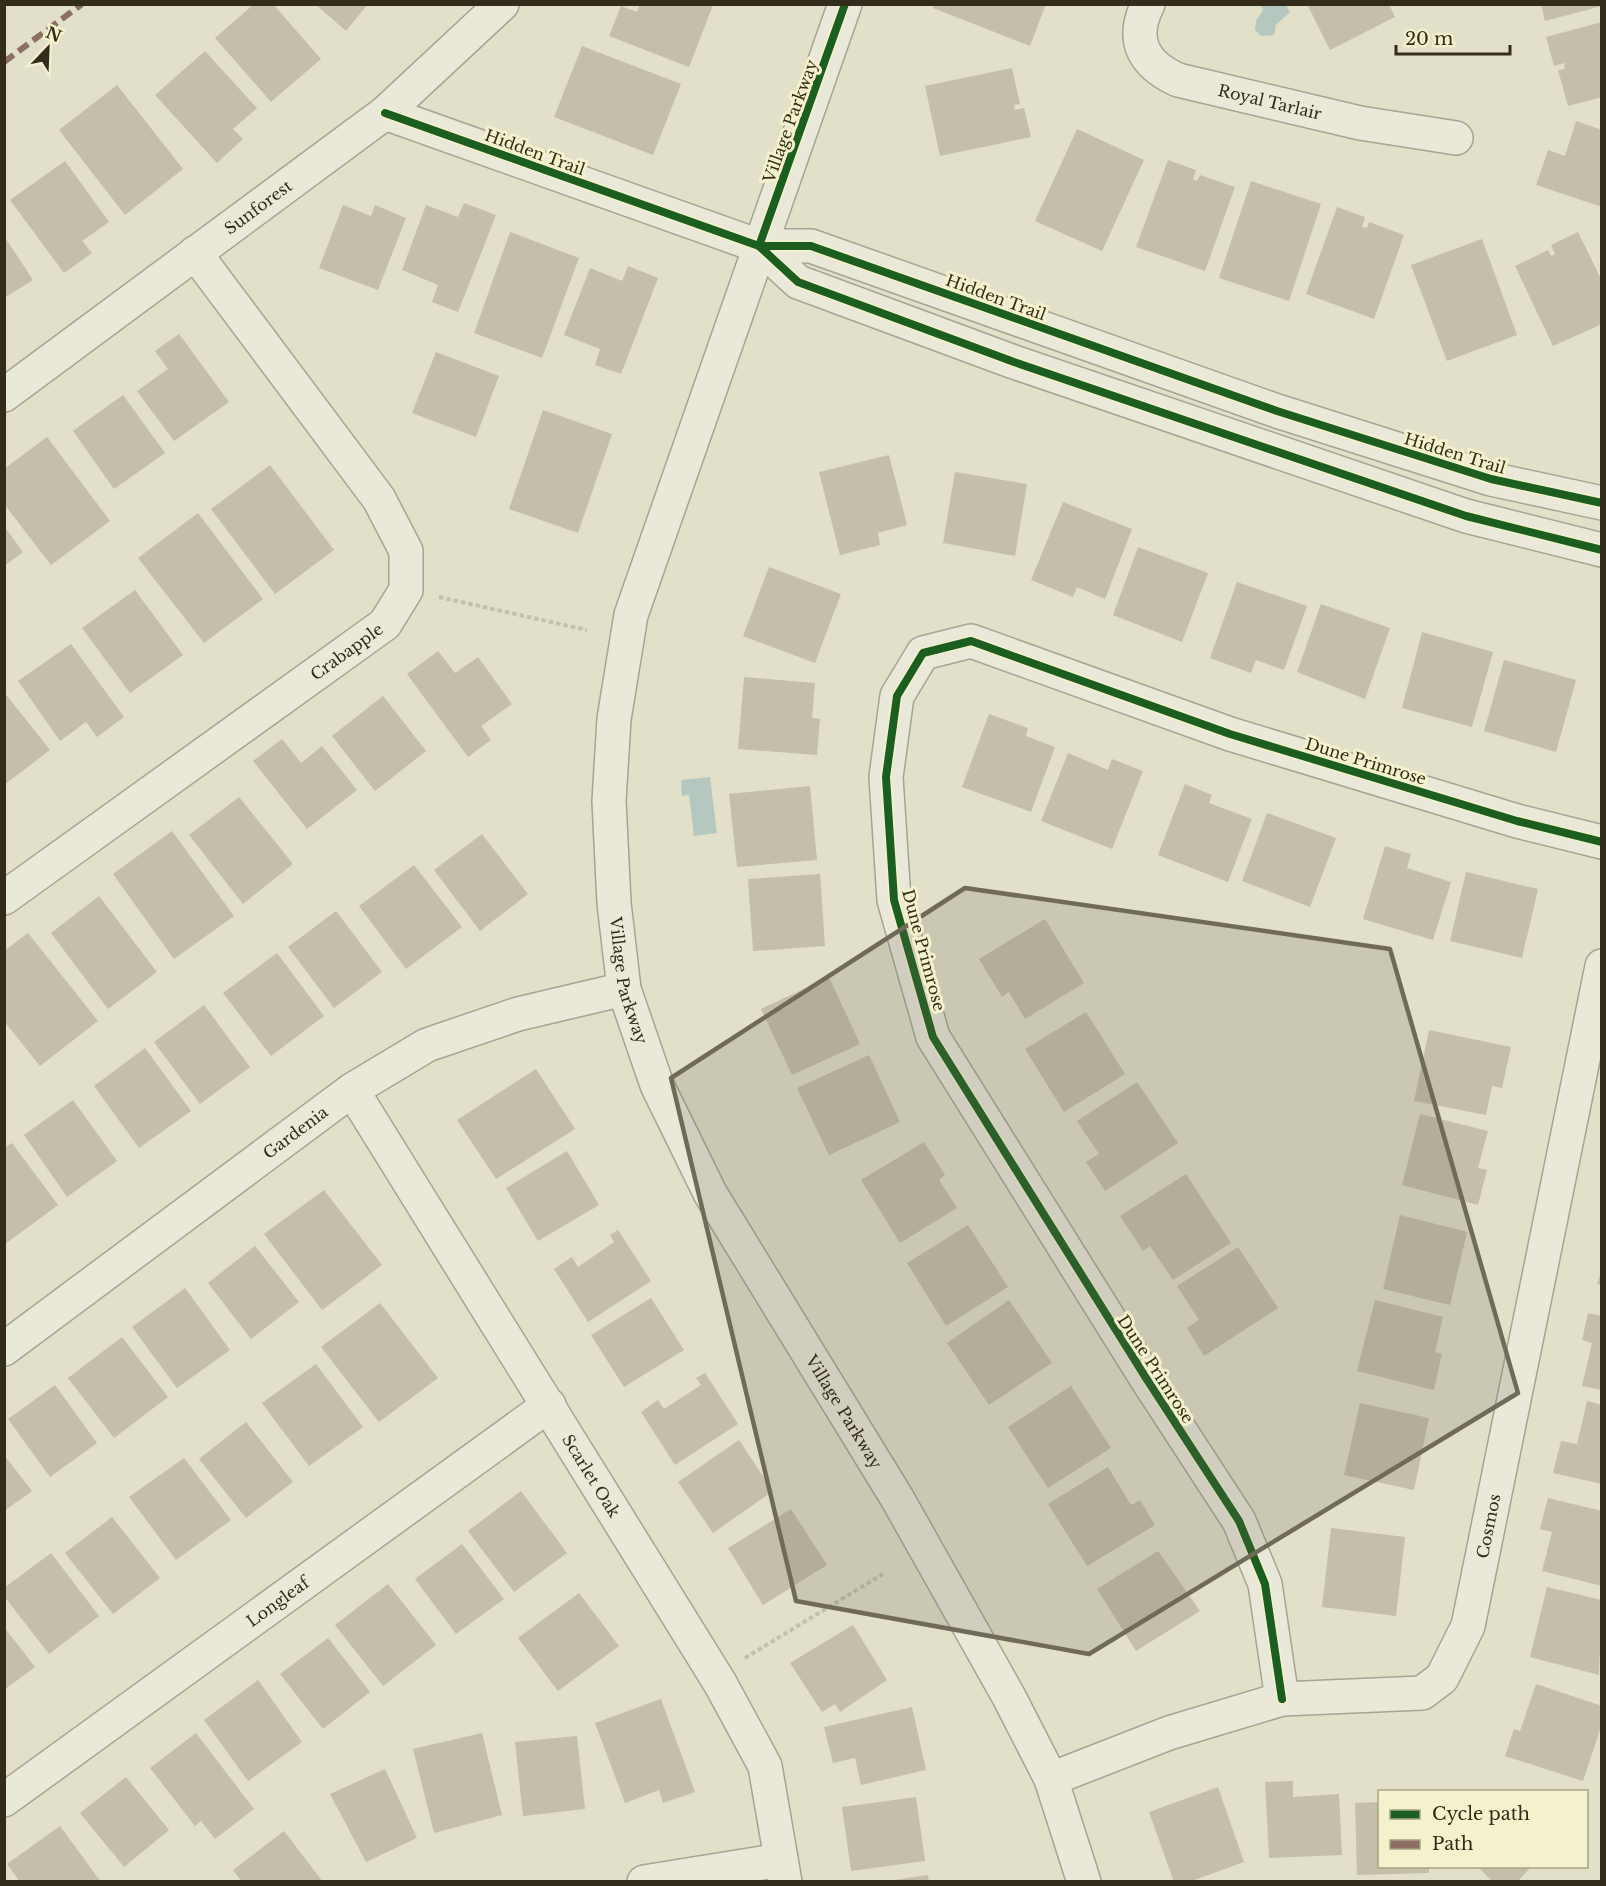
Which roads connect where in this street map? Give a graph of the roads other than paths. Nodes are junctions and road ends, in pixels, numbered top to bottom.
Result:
1 (502, 4) edge
2 (845, 4) edge
3 (1148, 4) edge
4 (385, 113) junction
5 (1456, 138) dead end
6 (759, 246) junction
7 (195, 253) junction
8 (4, 395) edge
9 (1602, 503) edge
10 (1602, 550) edge
11 (1602, 842) edge
12 (4, 898) edge
13 (1602, 966) edge
14 (624, 988) junction
15 (352, 1090) junction
16 (4, 1350) edge
17 (549, 1405) junction
18 (1282, 1699) junction
19 (1051, 1779) junction
20 (4, 1800) edge
21 (783, 1871) edge
22 (644, 1881) edge
23 (1084, 1881) edge

1 - 4 street, Sunforest
2 - 6 street, Village Parkway
3 - 5 street, Royal Tarlair
4 - 6 street, Hidden Trail
4 - 7 street, Sunforest
6 - 9 street, Hidden Trail
6 - 10 street
6 - 14 street, Village Parkway
7 - 8 street, Sunforest
7 - 12 street, Crabapple
11 - 18 street, Dune Primrose
13 - 18 street, Cosmos
14 - 15 street, Gardenia
14 - 19 street, Village Parkway
15 - 16 street, Gardenia
15 - 17 street, Scarlet Oak
17 - 20 street, Longleaf
17 - 21 street, Scarlet Oak
18 - 19 street, Cosmos
19 - 23 street, Village Parkway
21 - 22 street

